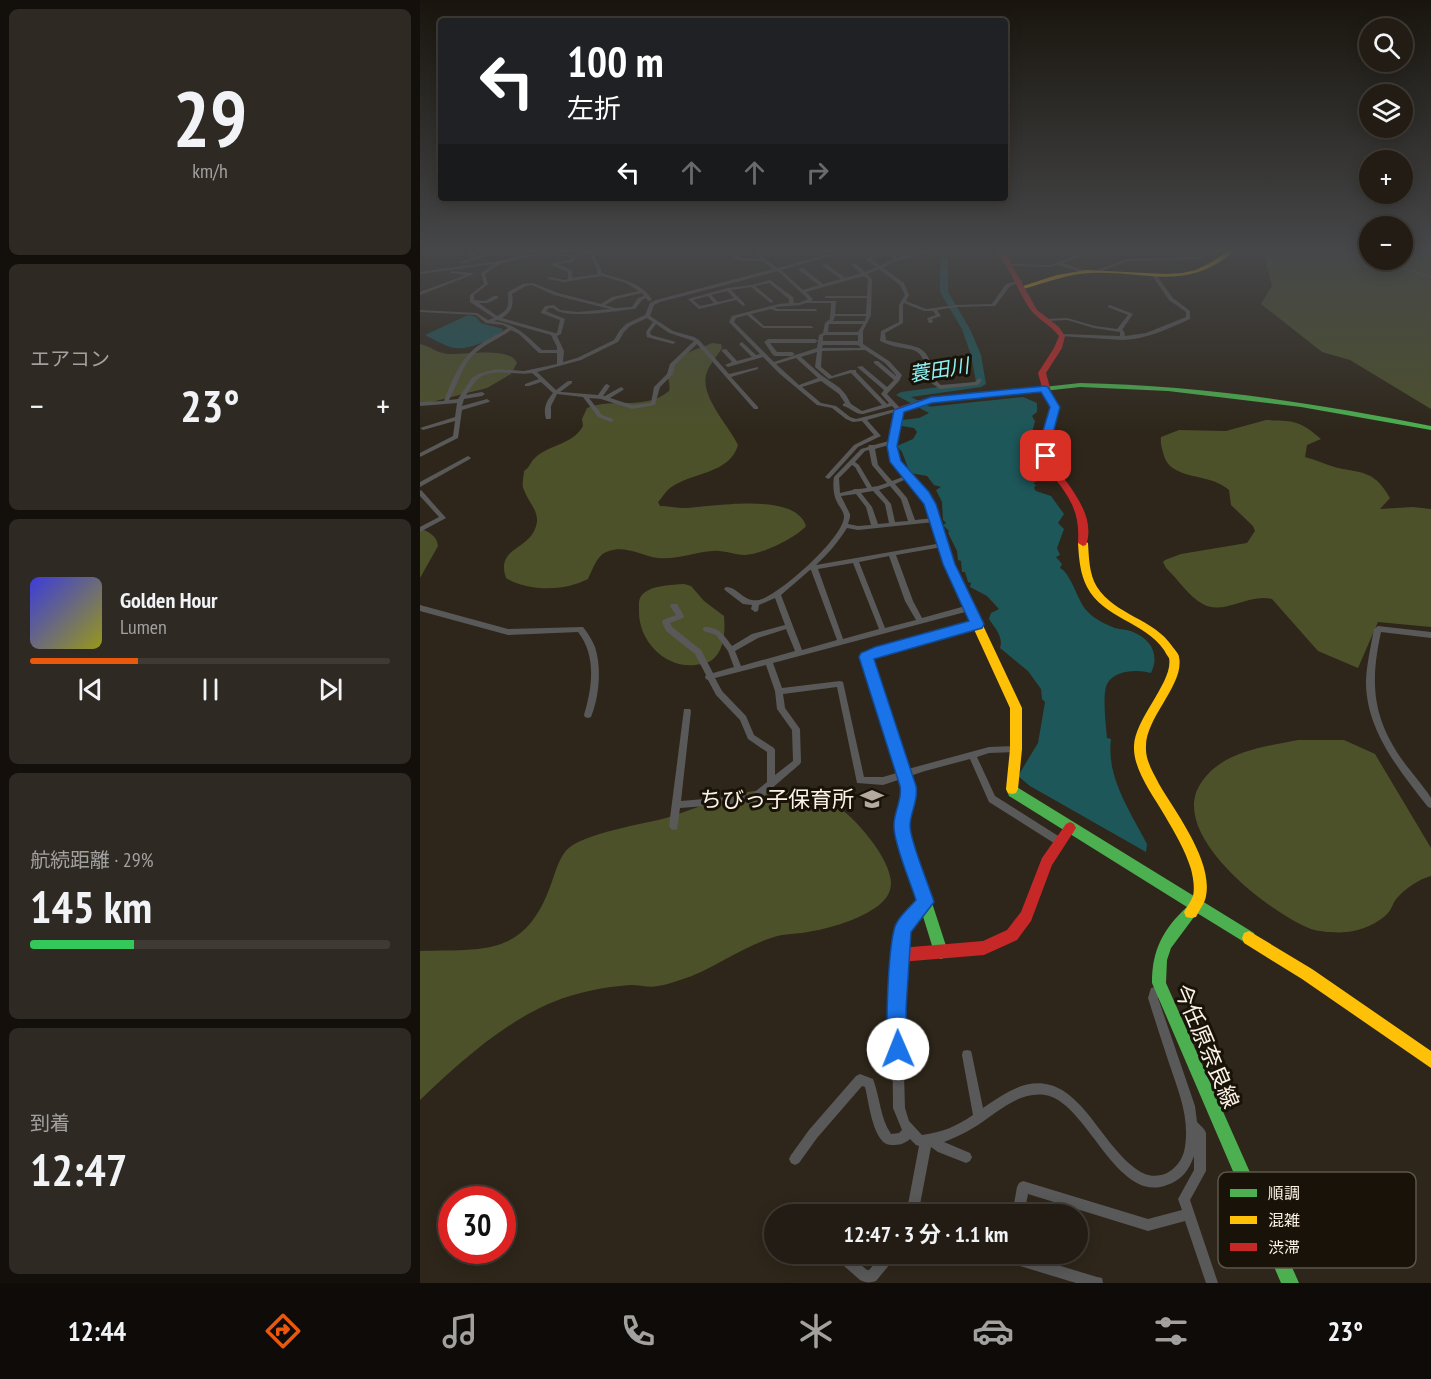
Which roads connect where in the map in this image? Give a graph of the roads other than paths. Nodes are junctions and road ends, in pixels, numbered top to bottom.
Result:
1 (420, 311) edge
2 (486, 311) edge
3 (508, 311) edge
4 (543, 311) edge
5 (558, 311) edge
6 (597, 311) edge
7 (649, 311) edge
8 (752, 311) edge
9 (902, 311) edge
10 (935, 311) edge
11 (1035, 311) edge
12 (1123, 311) edge
13 (1187, 311) edge
14 (835, 312) joint
15 (869, 312) joint
16 (747, 313) junction
17 (647, 316) junction
18 (497, 318) junction
19 (1047, 320) junction
20 (488, 322) junction
21 (655, 322) junction
22 (866, 322) junction
23 (931, 322) dead end
24 (828, 323) junction
25 (811, 327) dead end
26 (511, 328) junction
27 (1119, 330) junction
28 (860, 333) junction
29 (825, 334) junction
30 (554, 335) junction
31 (1062, 335) junction
32 (1123, 339) junction
33 (767, 340) junction
34 (697, 341) junction
35 (673, 342) dead end
36 (817, 342) junction
37 (860, 343) junction
38 (742, 344) dead end
39 (754, 345) junction
40 (724, 350) dead end
41 (864, 350) junction
42 (561, 351) junction
43 (820, 351) junction
44 (763, 355) junction
45 (794, 355) junction
46 (755, 357) junction
47 (876, 362) dead end
48 (736, 363) junction
49 (771, 364) junction
50 (560, 365) junction
51 (728, 365) dead end
52 (756, 368) dead end
53 (855, 370) junction
54 (534, 372) junction
55 (728, 376) junction
56 (821, 379) junction
57 (542, 380) junction
58 (897, 380) junction
59 (979, 380) dead end
60 (570, 382) dead end
61 (528, 385) dead end
62 (607, 386) dead end
63 (798, 387) junction
64 (621, 389) dead end
65 (1045, 389) junction
66 (887, 390) junction
67 (555, 392) junction
68 (586, 396) junction
69 (602, 397) junction
70 (460, 399) junction
71 (446, 400) junction
72 (487, 401) dead end
73 (479, 403) junction
74 (420, 404) edge
75 (849, 405) junction
76 (892, 406) junction
77 (835, 407) junction
78 (756, 408) dead end
79 (459, 409) junction
80 (458, 418) junction
81 (548, 418) dead end
82 (611, 420) dead end
83 (864, 420) junction
84 (423, 428) dead end
85 (1431, 429) edge
86 (893, 442) junction
87 (871, 446) junction
88 (420, 455) edge
89 (468, 458) dead end
90 (851, 462) junction
91 (434, 476) junction
92 (828, 477) dead end
93 (908, 477) junction
94 (420, 480) edge
95 (890, 484) junction
96 (420, 486) edge
97 (872, 488) junction
98 (856, 490) junction
99 (420, 492) edge
100 (837, 495) junction
101 (934, 520) junction
102 (912, 522) junction
103 (892, 523) junction
104 (874, 525) junction
105 (845, 526) junction
106 (420, 530) edge
107 (942, 545) junction
108 (892, 554) junction
109 (855, 560) junction
110 (812, 568) junction
111 (728, 589) dead end
112 (777, 594) junction
113 (674, 606) dead end
114 (420, 608) edge
115 (969, 608) junction
116 (920, 621) junction
117 (977, 624) junction
118 (789, 626) junction
119 (707, 629) dead end
120 (883, 631) junction
121 (1431, 635) edge
122 (841, 642) junction
123 (731, 650) junction
124 (799, 653) junction
125 (769, 661) junction
126 (739, 669) junction
127 (709, 677) junction
128 (779, 691) junction
129 (687, 711) dead end
130 (588, 715) dead end
131 (1016, 749) junction
132 (972, 754) junction
133 (905, 774) junction
134 (771, 783) junction
135 (1431, 804) edge
136 (676, 805) junction
137 (674, 826) dead end
138 (1070, 828) junction
139 (1060, 842) junction
140 (925, 902) junction
141 (1197, 906) junction
142 (941, 952) junction
143 (900, 955) junction
144 (1162, 990) junction
145 (967, 1055) dead end
146 (1431, 1060) edge
147 (979, 1118) junction
148 (1191, 1123) junction
149 (910, 1131) junction
150 (929, 1142) junction
151 (966, 1157) dead end
152 (795, 1159) dead end
153 (1242, 1172) edge
154 (915, 1204) edge
155 (1020, 1204) edge
156 (1080, 1204) edge
157 (1088, 1206) edge
158 (1189, 1214) junction
159 (850, 1264) edge
160 (883, 1264) edge
161 (1037, 1264) edge
162 (1283, 1268) edge
163 (1097, 1283) edge
164 (1212, 1283) edge
165 (1290, 1283) edge

1 - 20 street
2 - 18 street
3 - 18 street
4 - 30 street
5 - 6 street
7 - 17 street
8 - 16 street
9 - 59 street
10 - 23 street
11 - 19 street
12 - 27 street
13 - 32 street
14 - 15 street
14 - 24 street
15 - 22 street
16 - 25 street
16 - 39 street
17 - 21 street
17 - 50 street
18 - 20 street
18 - 30 street
19 - 27 street
19 - 31 street
20 - 26 street
21 - 34 street
21 - 35 street
22 - 24 street
22 - 28 street
24 - 29 street
26 - 42 street
26 - 71 street
27 - 32 street
28 - 29 street
28 - 37 street
29 - 36 street
30 - 42 street
31 - 32 street
31 - 65 street
33 - 36 street
33 - 39 street
33 - 45 street
34 - 55 street
34 - 69 street
36 - 37 street
36 - 43 street
37 - 41 street
38 - 46 street
39 - 44 street
40 - 48 street
41 - 43 street
41 - 58 street
42 - 50 street
43 - 45 street
43 - 53 street
44 - 46 street
44 - 49 street
45 - 49 street
45 - 56 street
46 - 48 street
47 - 58 street
48 - 51 street
49 - 63 street
50 - 54 street
52 - 55 street
53 - 66 street
53 - 76 street
54 - 57 street
54 - 70 street
55 - 78 street
56 - 63 street
56 - 75 street
57 - 61 street
57 - 67 street
58 - 66 street
60 - 67 street
62 - 69 street
63 - 77 street
64 - 69 street
65 - 76 street
65 - 85 street
65 - 141 street
66 - 76 street
67 - 68 street
67 - 81 street
68 - 69 street
68 - 82 street
70 - 71 street
70 - 73 street
70 - 79 street
71 - 74 street
72 - 73 street
73 - 79 street
75 - 76 street
75 - 77 street
76 - 83 street
76 - 86 street
77 - 83 street
79 - 80 street
80 - 84 street
80 - 88 street
83 - 92 street
86 - 87 street
86 - 93 street
87 - 90 street
87 - 95 street
89 - 91 street
90 - 97 street
90 - 100 street
91 - 94 street
91 - 96 street
93 - 95 street
93 - 101 street
95 - 97 street
95 - 102 street
97 - 98 street
97 - 103 street
98 - 100 street
98 - 104 street
99 - 106 street
100 - 105 street
101 - 102 street
101 - 107 street
102 - 103 street
103 - 104 street
104 - 105 street
105 - 110 street
107 - 108 street
107 - 115 street
108 - 109 street
108 - 116 street
109 - 110 street
109 - 120 street
110 - 112 street
110 - 122 street
111 - 112 street
112 - 118 street
113 - 127 street
114 - 130 street
115 - 116 street
115 - 117 street
116 - 120 street
117 - 131 street
117 - 133 street
118 - 123 street
118 - 124 street
119 - 123 street
120 - 122 street
121 - 135 street
122 - 124 street
123 - 126 street
124 - 125 street
125 - 126 street
125 - 128 street
126 - 127 street
127 - 134 street
128 - 133 street
128 - 134 street
129 - 136 street
131 - 132 street
131 - 138 street
132 - 133 street
132 - 139 street
133 - 140 street
134 - 136 street
136 - 137 street
138 - 139 street
138 - 141 street
139 - 142 street
140 - 142 street
140 - 143 street
141 - 144 street, 今任原奈良線
141 - 146 street
142 - 143 street
143 - 149 street
144 - 148 street
144 - 153 street, 今任原奈良線
145 - 147 street
147 - 148 street
147 - 150 street
148 - 158 street
149 - 150 street
149 - 152 street
150 - 151 street
150 - 154 street
155 - 156 street
157 - 158 street
158 - 164 street
159 - 160 street
161 - 163 street
162 - 165 street, 今任原奈良線

